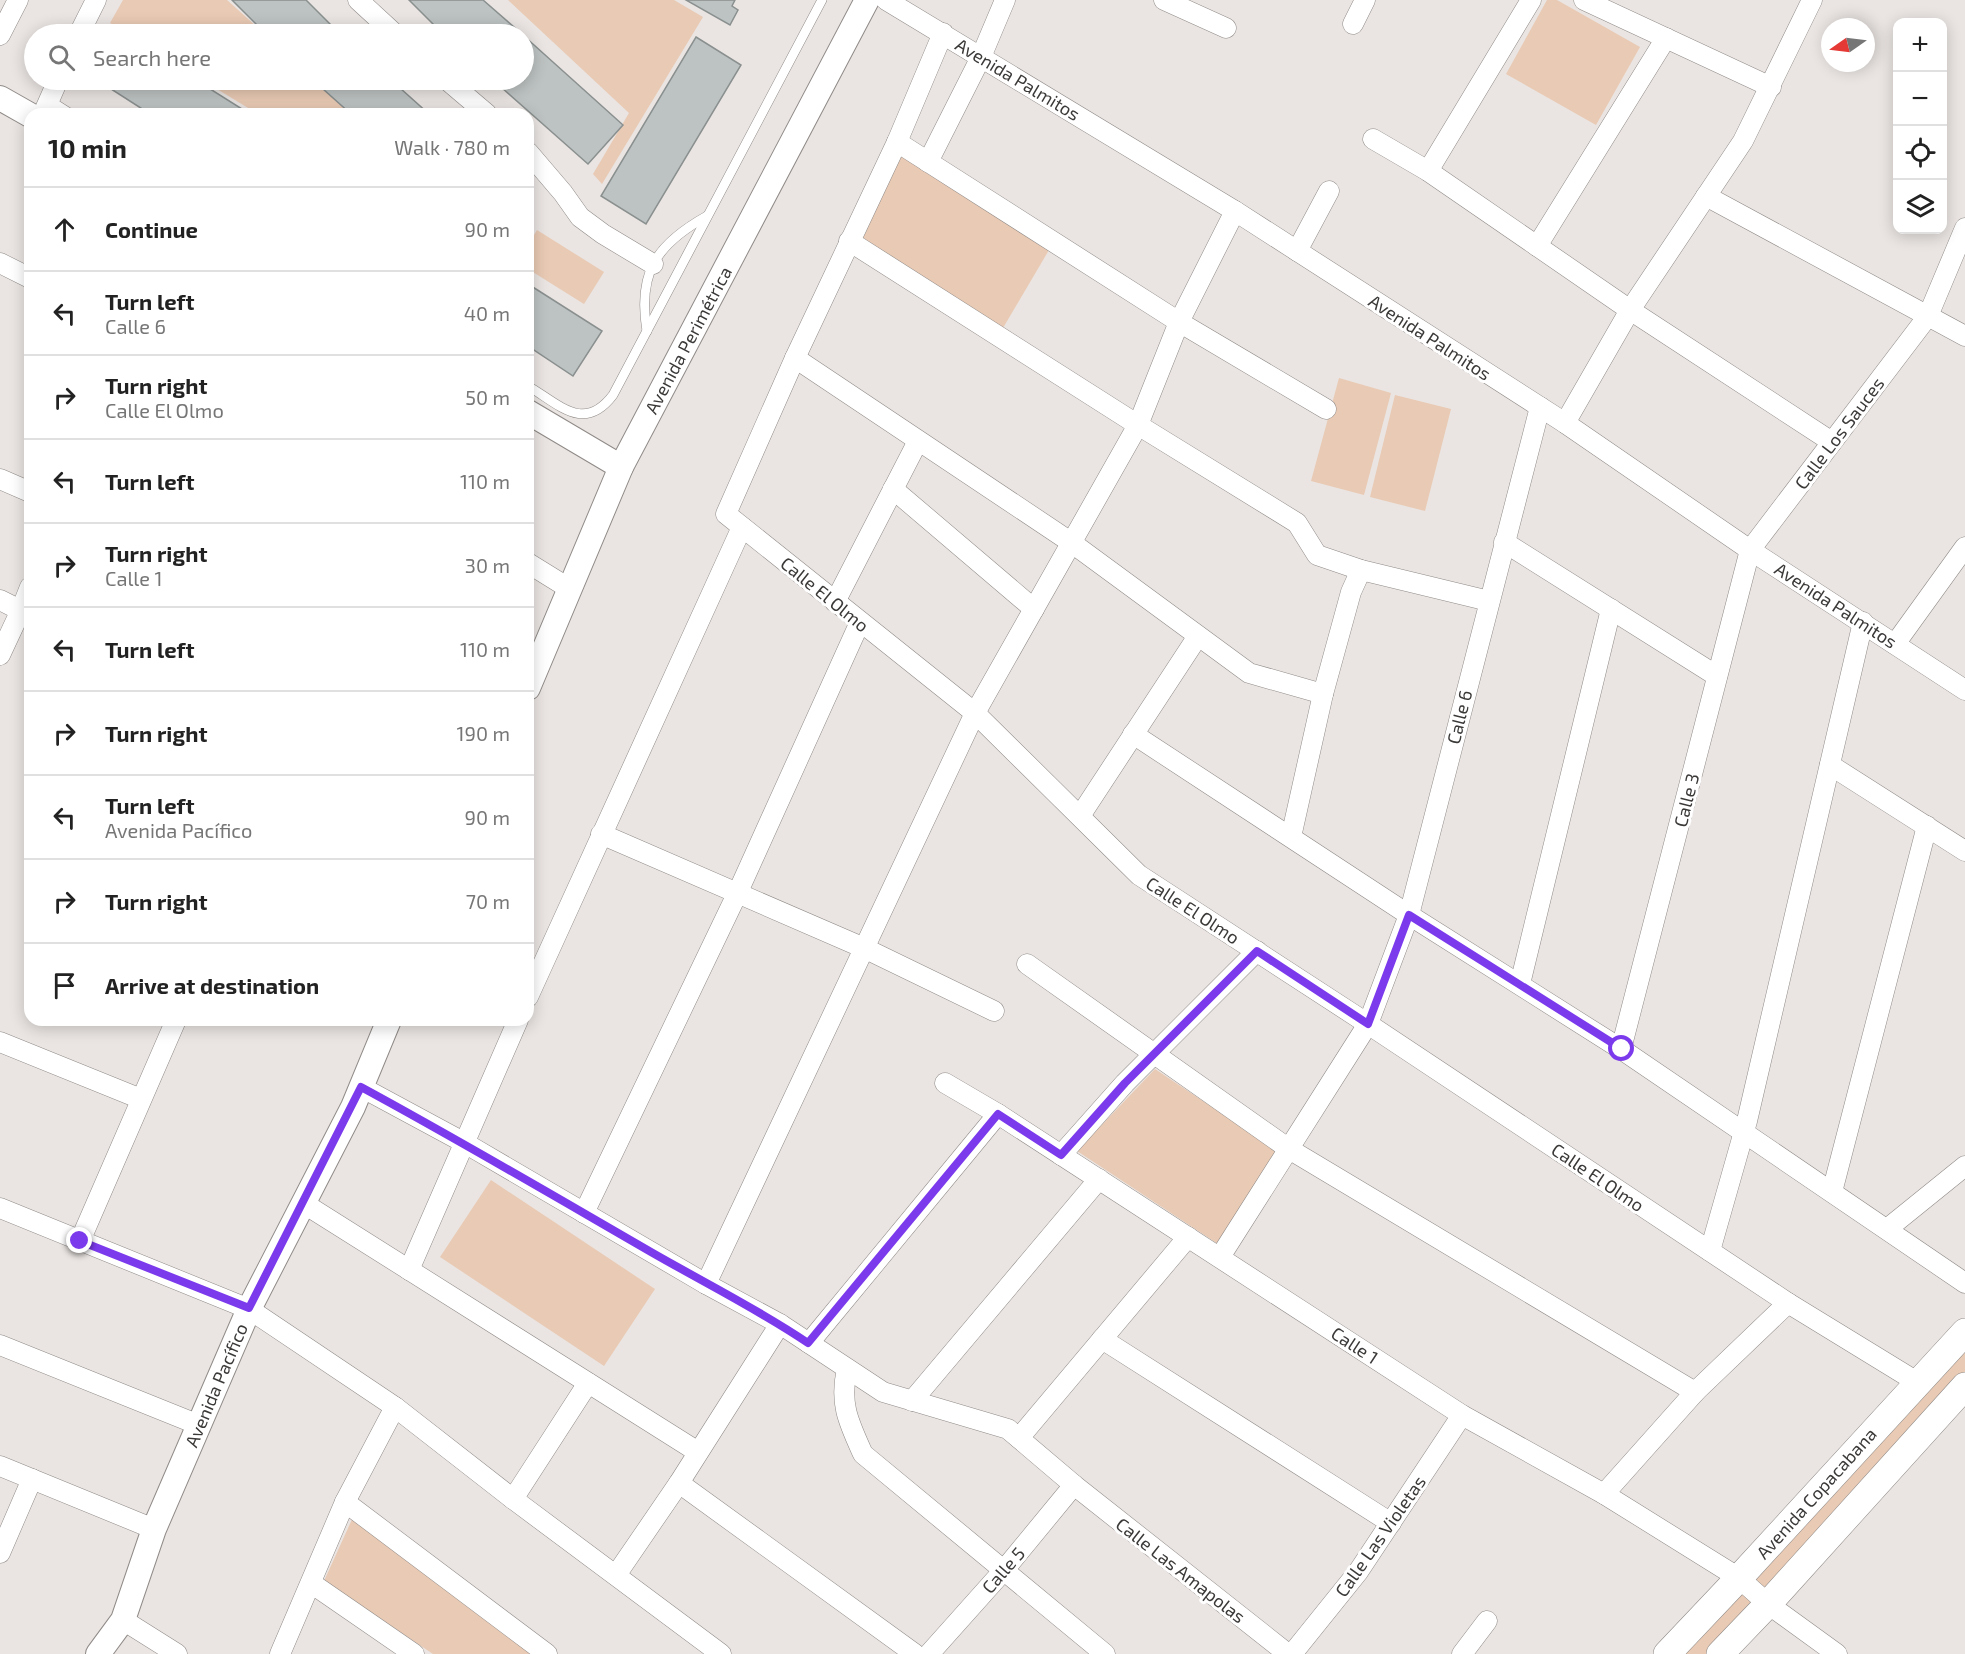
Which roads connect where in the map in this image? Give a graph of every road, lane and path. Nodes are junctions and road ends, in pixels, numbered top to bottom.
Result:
1 (18, 0) edge
2 (96, 0) edge
3 (358, 0) edge
4 (822, 0) edge
5 (867, 0) edge
6 (886, 0) edge
7 (1005, 0) edge
8 (1164, 0) edge
9 (1365, 0) edge
10 (1531, 0) edge
11 (1584, 0) edge
12 (1812, 0) edge
13 (84, 24) edge
14 (384, 24) edge
15 (1353, 24) dead end
16 (1226, 28) dead end
17 (943, 33) junction
18 (0, 35) edge
19 (1666, 38) junction
20 (981, 57) junction
21 (1771, 87) junction
22 (54, 90) edge
23 (459, 90) edge
24 (0, 98) edge
25 (46, 107) edge
26 (480, 108) edge
27 (24, 112) edge
28 (1373, 139) dead end
29 (897, 142) junction
30 (534, 159) edge
31 (928, 162) junction
32 (1428, 171) junction
33 (1329, 191) dead end
34 (1707, 196) junction
35 (1235, 211) junction
36 (707, 216) junction
37 (1965, 228) edge
38 (849, 241) junction
39 (1537, 246) junction
40 (1297, 251) junction
41 (0, 263) edge
42 (653, 264) junction
43 (24, 275) edge
44 (1630, 310) junction
45 (1928, 316) junction
46 (1179, 322) junction
47 (647, 330) junction
48 (1965, 336) edge
49 (795, 358) junction
50 (534, 390) edge
51 (1540, 407) junction
52 (1326, 409) dead end
53 (534, 416) edge
54 (1565, 423) junction
55 (1138, 425) junction
56 (918, 441) junction
57 (1832, 442) junction
58 (621, 467) junction
59 (0, 479) edge
60 (24, 489) edge
61 (893, 489) junction
62 (742, 527) junction
63 (1504, 542) junction
64 (1072, 543) junction
65 (1965, 547) edge
66 (1750, 550) junction
67 (534, 567) edge
68 (1361, 570) junction
69 (570, 589) junction
70 (0, 600) edge
71 (1489, 601) junction
72 (835, 602) junction
73 (1034, 609) junction
74 (1611, 609) junction
75 (24, 612) edge
76 (24, 616) edge
77 (860, 622) junction
78 (1863, 622) junction
79 (1198, 636) junction
80 (1895, 644) junction
81 (0, 655) edge
82 (534, 674) edge
83 (1717, 676) junction
84 (1965, 690) edge
85 (1323, 694) junction
86 (975, 713) junction
87 (1133, 734) junction
88 (1830, 765) junction
89 (1080, 816) junction
90 (1927, 826) junction
91 (601, 834) junction
92 (1291, 837) junction
93 (1965, 850) edge
94 (737, 894) junction
95 (1409, 915) junction
96 (864, 948) junction
97 (1257, 951) junction
98 (1027, 964) dead end
99 (534, 984) edge
100 (1520, 984) junction
101 (994, 1011) dead end
102 (1368, 1024) junction
103 (173, 1026) edge
104 (386, 1026) edge
105 (515, 1026) edge
106 (0, 1042) edge
107 (1622, 1049) junction
108 (1153, 1054) junction
109 (945, 1083) dead end
110 (361, 1087) junction
111 (141, 1099) junction
112 (998, 1114) junction
113 (1744, 1131) junction
114 (463, 1142) junction
115 (1289, 1149) junction
116 (1061, 1155) junction
117 (1965, 1166) edge
118 (1099, 1179) junction
119 (1832, 1192) junction
120 (303, 1203) junction
121 (0, 1208) edge
122 (584, 1213) junction
123 (1887, 1229) junction
124 (1188, 1237) junction
125 (80, 1241) junction
126 (1710, 1251) junction
127 (1220, 1257) junction
128 (409, 1270) junction
129 (1965, 1282) edge
130 (706, 1284) junction
131 (1788, 1303) junction
132 (249, 1308) junction
133 (780, 1324) junction
134 (1965, 1332) edge
135 (1102, 1340) junction
136 (808, 1343) junction
137 (0, 1345) edge
138 (848, 1369) junction
139 (588, 1383) junction
140 (1917, 1383) junction
141 (1965, 1386) edge
142 (1695, 1392) junction
143 (912, 1401) junction
144 (395, 1407) junction
145 (1462, 1415) junction
146 (199, 1425) junction
147 (1019, 1438) junction
148 (698, 1452) junction
149 (0, 1466) edge
150 (32, 1479) junction
151 (679, 1483) junction
152 (1074, 1485) junction
153 (1604, 1494) junction
154 (513, 1499) junction
155 (345, 1502) junction
156 (1391, 1523) junction
157 (154, 1529) junction
158 (0, 1553) edge
159 (1004, 1570) junction
160 (616, 1575) junction
161 (1739, 1578) junction
162 (311, 1583) junction
163 (1768, 1604) junction
164 (123, 1620) junction
165 (1487, 1621) dead end
166 (98, 1654) edge
167 (177, 1654) edge
168 (280, 1654) edge
169 (414, 1654) edge
170 (547, 1654) edge
171 (721, 1654) edge
172 (915, 1654) edge
173 (930, 1654) edge
174 (1106, 1654) edge
175 (1290, 1654) edge
176 (1462, 1654) edge
177 (1667, 1654) edge
178 (1720, 1654) edge
179 (1837, 1654) edge

1 - 18 street
2 - 13 street
3 - 14 street
4 - 36 lane
5 - 58 street, Avenida Perimétrica
6 - 17 street, Avenida Palmitos
7 - 20 street
8 - 16 street
9 - 15 street
10 - 32 street
11 - 19 street
12 - 21 street
17 - 20 street, Avenida Palmitos
17 - 29 street
19 - 21 street
19 - 39 street
20 - 31 street
20 - 35 street, Avenida Palmitos
21 - 34 street
22 - 25 street
23 - 26 street
24 - 27 street
28 - 32 street
29 - 31 street
29 - 38 street
30 - 42 street
31 - 46 street
32 - 39 street
33 - 40 street
34 - 44 street
34 - 45 street
35 - 40 street, Avenida Palmitos
35 - 46 street
36 - 42 lane
36 - 47 lane
37 - 45 street, Calle Los Sauces
38 - 49 street
38 - 55 street
39 - 44 street
40 - 51 street, Avenida Palmitos
41 - 43 street
42 - 47 lane
44 - 54 street
44 - 57 street
45 - 48 street
45 - 57 street, Calle Los Sauces
46 - 52 street
46 - 55 street
47 - 50 lane
49 - 56 street
49 - 62 street, Calle El Olmo
51 - 54 street, Avenida Palmitos
51 - 63 street, Calle 6
53 - 58 street
54 - 66 street, Avenida Palmitos
55 - 64 street
55 - 68 street
56 - 61 street
56 - 64 street
57 - 66 street, Calle Los Sauces
58 - 69 street, Avenida Perimétrica
59 - 60 street
61 - 72 street
61 - 73 street
62 - 72 street, Calle El Olmo
62 - 91 street
63 - 71 street, Calle 6
63 - 74 street
64 - 73 street
64 - 79 street
65 - 80 street
66 - 78 street, Avenida Palmitos
66 - 83 street, Calle 3
67 - 69 street
68 - 71 street
68 - 85 street
69 - 82 street, Avenida Perimétrica
70 - 75 street
71 - 95 street, Calle 6
72 - 77 street, Calle El Olmo
73 - 86 street
74 - 83 street
74 - 100 street
76 - 81 street
77 - 86 street, Calle El Olmo
77 - 94 street
78 - 80 street, Avenida Palmitos
78 - 88 street
79 - 85 street
79 - 87 street
80 - 84 street, Avenida Palmitos
83 - 107 street, Calle 3
85 - 92 street
86 - 89 street, Calle El Olmo
86 - 96 street
87 - 89 street
87 - 92 street
88 - 90 street
88 - 113 street
89 - 97 street, Calle El Olmo
90 - 93 street
90 - 119 street
91 - 94 street
91 - 99 street
92 - 95 street
94 - 96 street
94 - 122 street
95 - 100 street
95 - 102 street, Calle 6
96 - 101 street
96 - 130 street
97 - 102 street, Calle El Olmo
97 - 108 street
98 - 108 street
100 - 107 street
102 - 115 street, Calle 6
102 - 126 street, Calle El Olmo
103 - 111 street
104 - 110 street
105 - 114 street
106 - 111 street
107 - 113 street
108 - 115 street
108 - 116 street
109 - 112 street, Calle 1
110 - 114 street, Calle Las Amapolas
110 - 120 street, Avenida Pacífico
111 - 125 street
112 - 116 street, Calle 1
112 - 136 street
113 - 119 street
113 - 126 street
114 - 122 street, Calle Las Amapolas
114 - 128 street
115 - 127 street, Calle 6
115 - 142 street
116 - 118 street, Calle 1
117 - 123 street
118 - 124 street, Calle 1
118 - 143 street
119 - 123 street
120 - 128 street
120 - 132 street, Avenida Pacífico
121 - 125 street
122 - 130 street, Calle Las Amapolas
123 - 129 street
124 - 127 street, Calle 1
124 - 135 street
125 - 132 street
126 - 131 street, Calle El Olmo
127 - 145 street, Calle 1
128 - 139 street
130 - 133 street, Calle Las Amapolas
131 - 140 street, Calle El Olmo
131 - 142 street
132 - 144 street
132 - 146 street, Avenida Pacífico
133 - 136 street, Calle Las Amapolas
133 - 148 street
134 - 140 main road, Avenida Copacabana
135 - 147 street
135 - 156 street
136 - 138 street, Calle Las Amapolas
137 - 146 street
138 - 143 street, Calle Las Amapolas
138 - 159 street
139 - 148 street
139 - 154 street
140 - 161 main road, Avenida Copacabana
141 - 163 main road
142 - 153 street
143 - 147 street, Calle Las Amapolas
144 - 154 street
144 - 155 street
145 - 153 street, Calle 1
145 - 156 street, Calle Las Violetas
146 - 157 street, Avenida Pacífico
147 - 152 street, Calle Las Amapolas
148 - 151 street
149 - 150 street
150 - 157 street
150 - 158 street
151 - 160 street
151 - 172 street
152 - 159 street, Calle 5
152 - 175 street, Calle Las Amapolas
153 - 161 street, Calle 1
154 - 160 street
155 - 162 street
155 - 170 street
156 - 175 street, Calle Las Violetas
157 - 164 street, Avenida Pacífico
159 - 173 street, Calle 5
159 - 174 street
160 - 171 street
161 - 163 street, Calle 1
161 - 177 main road, Avenida Copacabana
162 - 168 street
162 - 169 street
163 - 178 main road
163 - 179 street, Calle 1
164 - 166 street, Avenida Pacífico
164 - 167 street
165 - 176 street

